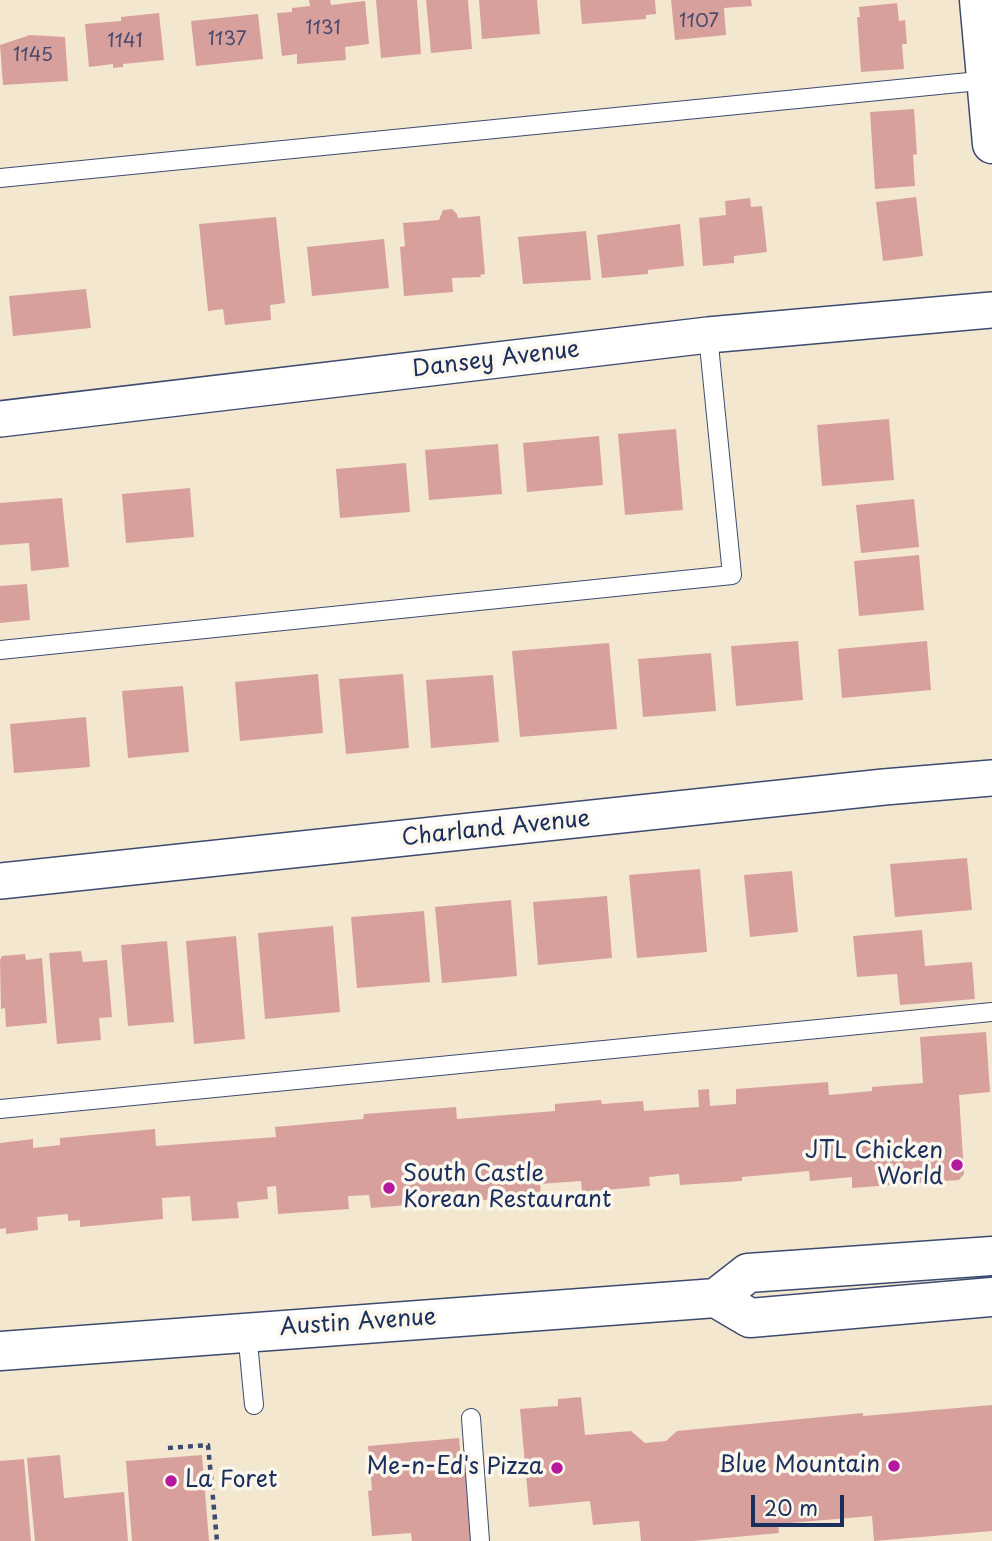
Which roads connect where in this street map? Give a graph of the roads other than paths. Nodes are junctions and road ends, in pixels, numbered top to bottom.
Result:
1 (979, 0) edge
2 (989, 80) edge
3 (992, 144) edge
4 (0, 178) edge
5 (992, 310) edge
6 (708, 335) junction
7 (0, 419) edge
8 (0, 650) edge
9 (992, 778) edge
10 (0, 881) edge
11 (992, 1012) edge
12 (0, 1109) edge
13 (992, 1256) edge
14 (992, 1297) edge
15 (716, 1298) junction
16 (247, 1332) junction
17 (0, 1351) edge
18 (254, 1405) dead end
19 (471, 1418) dead end
20 (480, 1541) edge

1 - 2 main road
2 - 3 main road
2 - 4 lane
5 - 6 street, Dansey Avenue
6 - 7 street, Dansey Avenue
6 - 8 lane
9 - 10 street, Charland Avenue
11 - 12 lane
13 - 15 main road
14 - 15 main road
15 - 16 main road, Austin Avenue
16 - 17 main road, Austin Avenue
16 - 18 lane
19 - 20 lane

